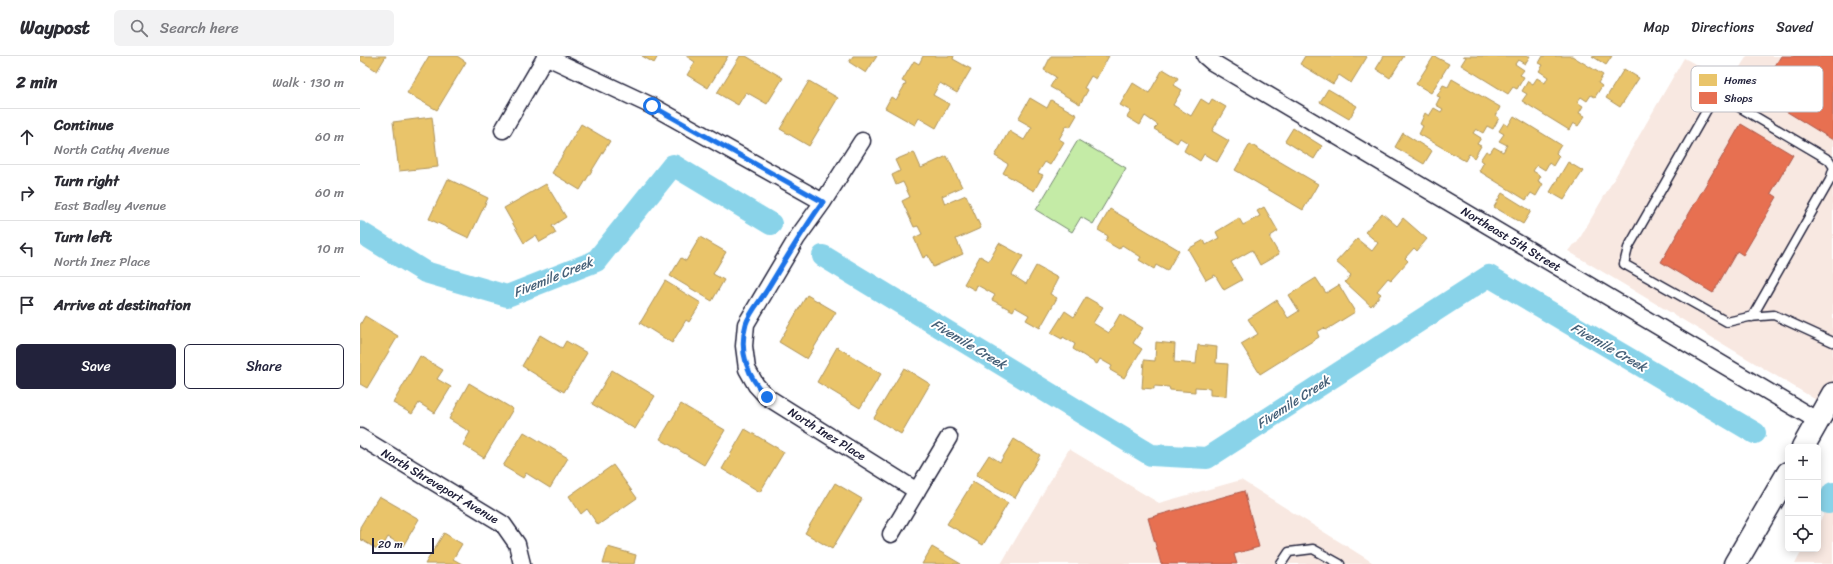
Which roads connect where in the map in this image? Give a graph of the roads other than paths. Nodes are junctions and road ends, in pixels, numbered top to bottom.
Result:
1 (546, 56) edge
2 (1205, 56) edge
3 (1706, 112) edge
4 (1748, 112) edge
5 (503, 130) dead end
6 (862, 141) dead end
7 (1833, 166) edge
8 (1833, 170) edge
9 (823, 202) junction
10 (1752, 317) junction
11 (1833, 342) edge
12 (1833, 394) edge
13 (1818, 421) junction
14 (360, 437) edge
15 (949, 437) dead end
16 (1805, 444) edge
17 (1785, 478) edge
18 (917, 491) junction
19 (891, 534) dead end
20 (522, 564) edge
21 (1281, 564) edge
22 (1340, 564) edge
23 (1736, 564) edge

1 - 5 street
1 - 9 street
2 - 13 street, Northeast 5th Street
3 - 10 lane
4 - 7 lane
6 - 9 street
8 - 10 lane
9 - 18 street, North Inez Place
10 - 11 lane
12 - 13 main road
13 - 16 main road
14 - 20 street, North Shreveport Avenue
15 - 18 street
17 - 23 main road
18 - 19 street
21 - 22 lane

